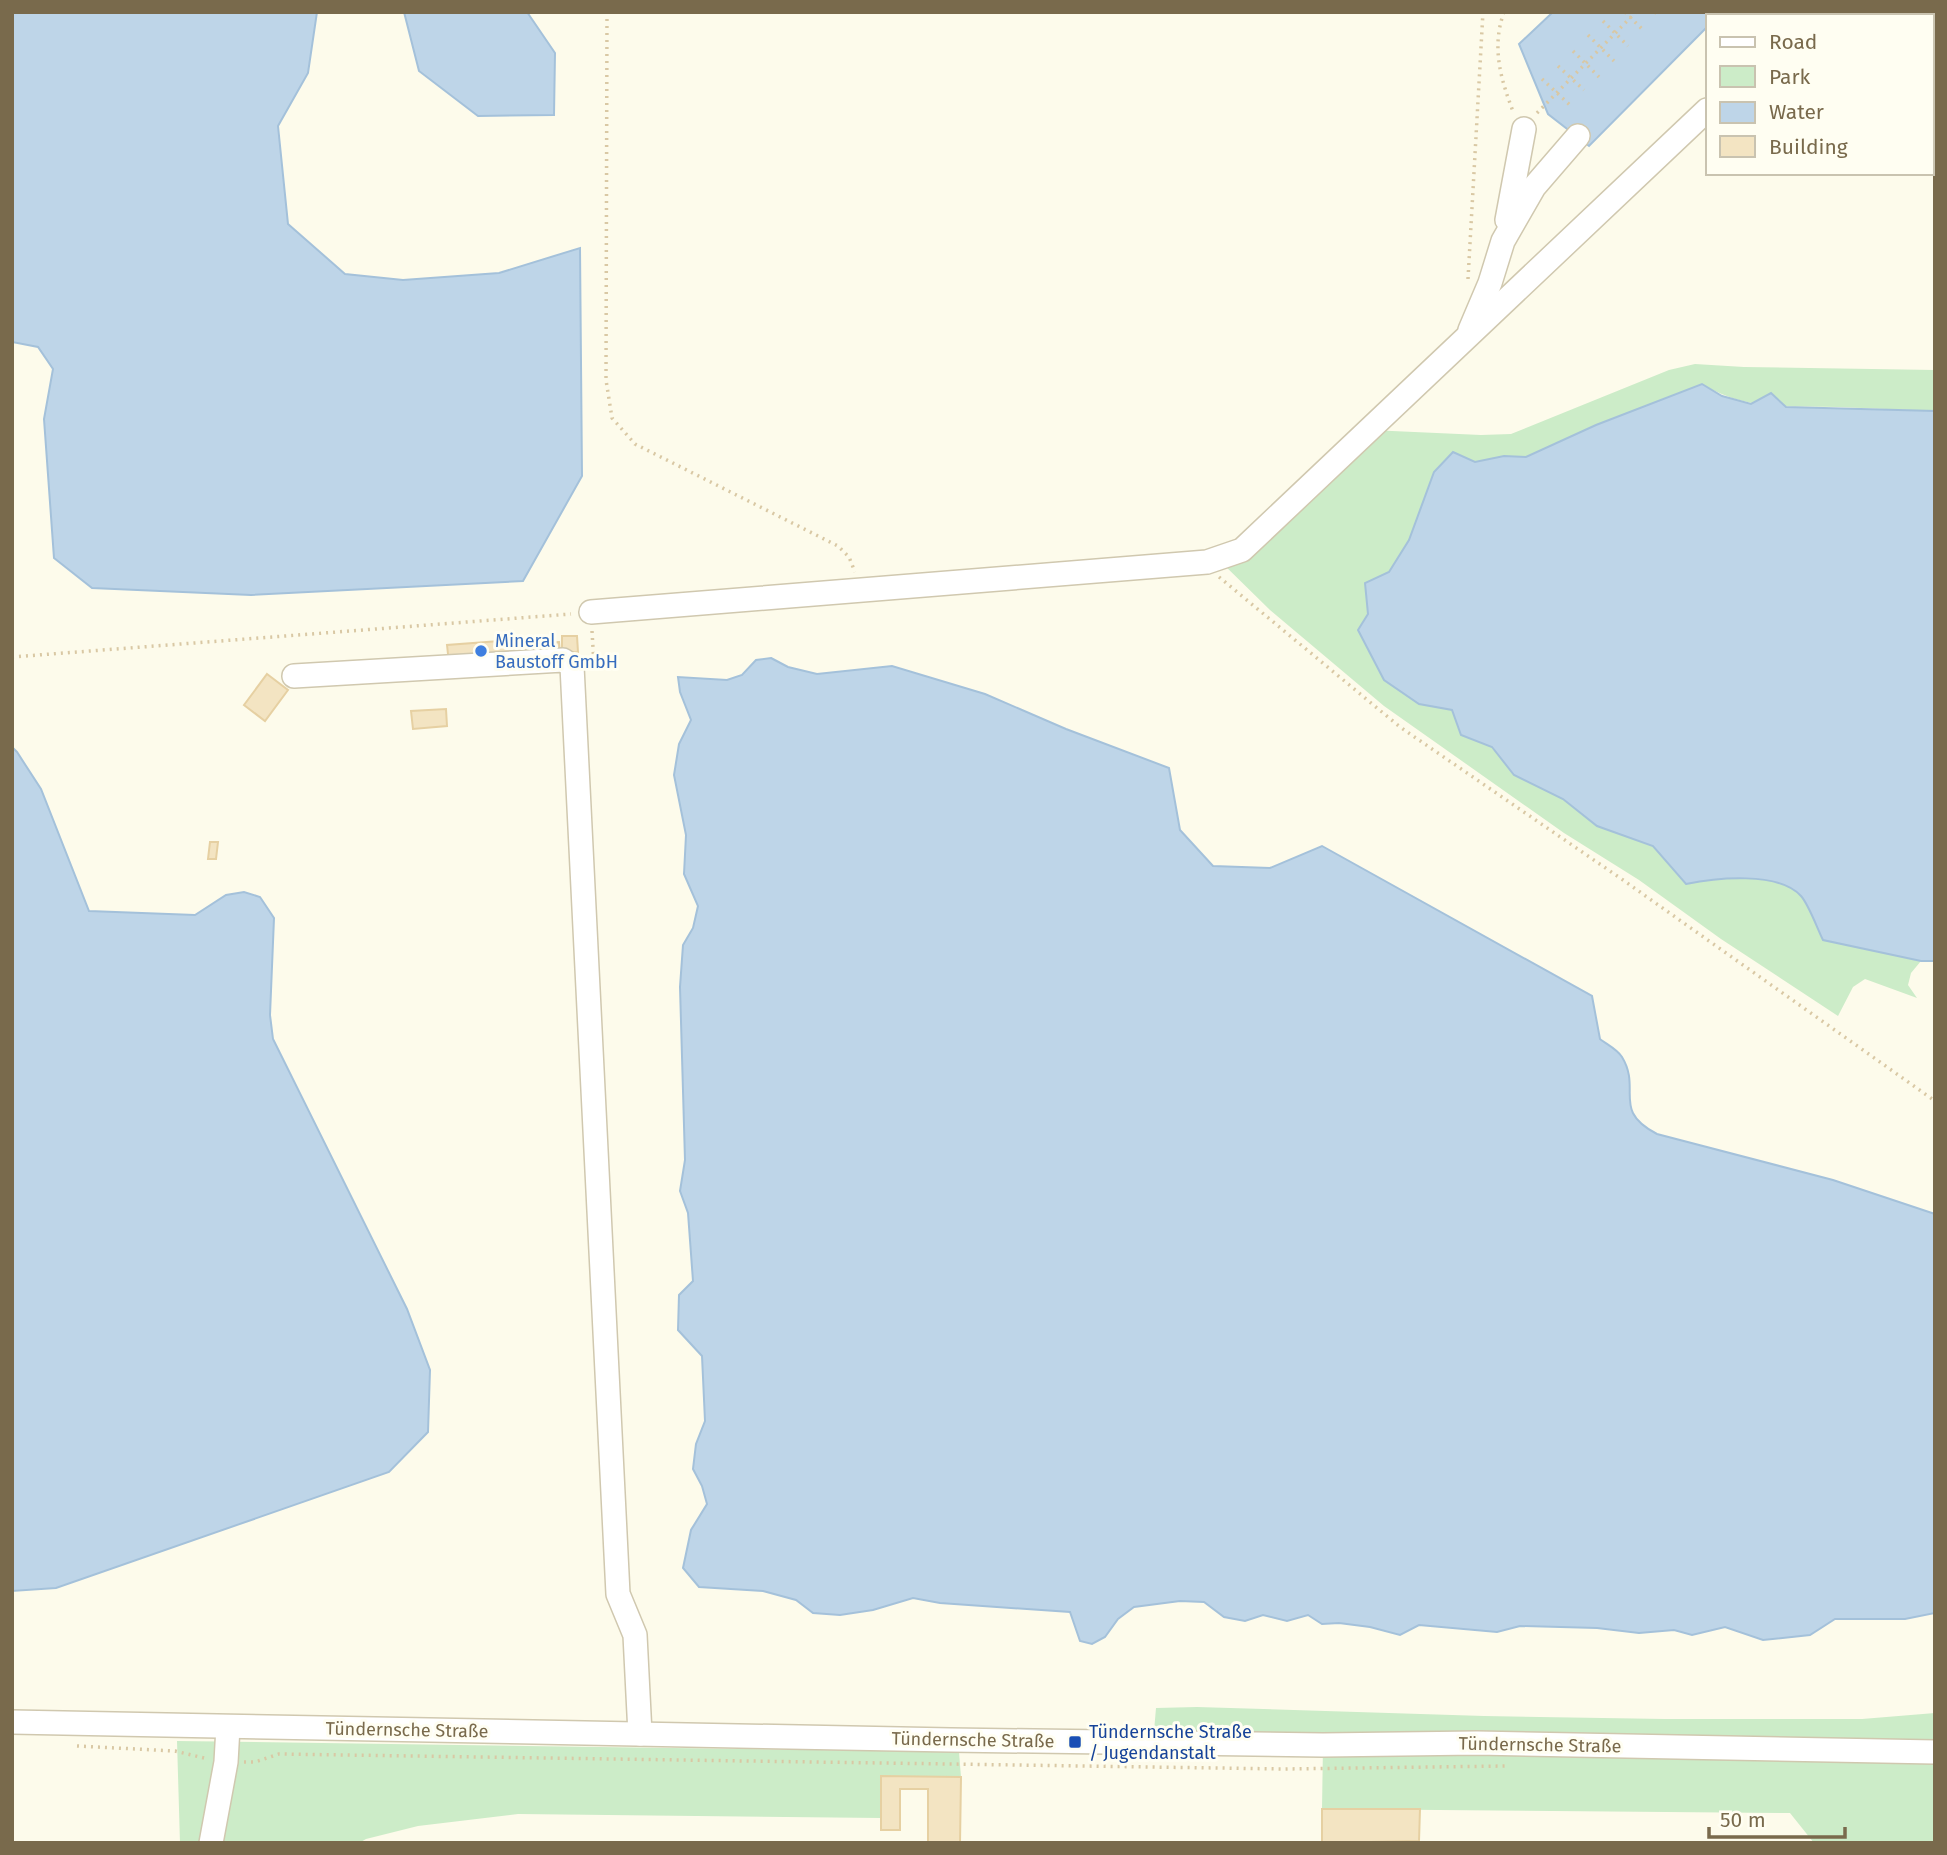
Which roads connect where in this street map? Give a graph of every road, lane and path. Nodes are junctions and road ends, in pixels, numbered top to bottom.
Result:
1 (607, 12) edge
2 (1483, 12) edge
3 (1504, 12) edge
4 (1625, 12) edge
5 (1636, 12) edge
6 (1631, 18) junction
7 (1603, 21) dead end
8 (1644, 31) dead end
9 (1615, 33) junction
10 (1588, 35) dead end
11 (1629, 46) dead end
12 (1601, 48) junction
13 (1573, 51) dead end
14 (1614, 61) dead end
15 (1585, 63) junction
16 (1558, 66) dead end
17 (1599, 76) dead end
18 (1571, 78) junction
19 (1542, 79) dead end
20 (1584, 90) dead end
21 (1556, 92) junction
22 (1571, 106) dead end
23 (1706, 111) edge
24 (1530, 122) junction
25 (1578, 136) dead end
26 (1503, 241) junction
27 (1468, 278) dead end
28 (1465, 340) junction
29 (1207, 562) junction
30 (858, 592) junction
31 (592, 612) joint
32 (12, 657) edge
33 (294, 676) dead end
34 (1935, 1101) edge
35 (12, 1722) edge
36 (228, 1727) junction
37 (640, 1734) junction
38 (1935, 1752) edge
39 (211, 1843) edge

1 - 30 path
2 - 27 path
3 - 24 path
4 - 6 path
5 - 6 path
6 - 8 path
6 - 9 path
7 - 9 path
9 - 11 path
9 - 12 path
10 - 12 path
12 - 14 path
12 - 15 path
13 - 15 path
15 - 17 path
15 - 18 path
16 - 18 path
18 - 20 path
18 - 21 path
19 - 21 path
21 - 22 path
21 - 24 path
23 - 28 street
24 - 26 street
25 - 26 street
26 - 28 street
28 - 29 street
29 - 30 street
29 - 34 path
30 - 31 street
31 - 32 path
33 - 37 street
35 - 36 street, Tündernsche Straße
36 - 37 street, Tündernsche Straße
36 - 39 street
37 - 38 street, Tündernsche Straße

